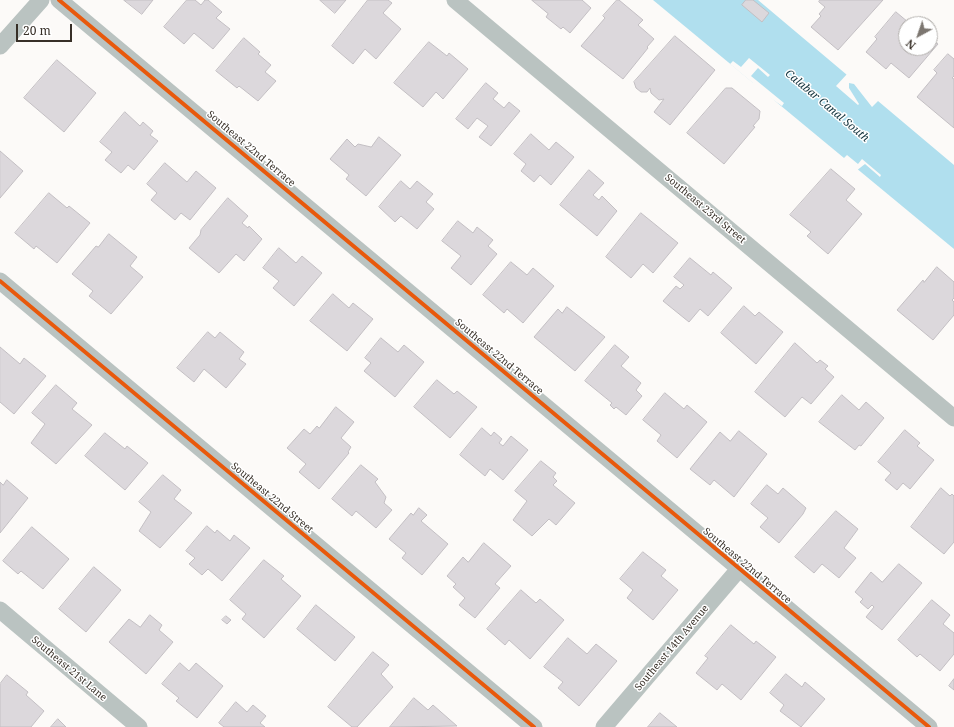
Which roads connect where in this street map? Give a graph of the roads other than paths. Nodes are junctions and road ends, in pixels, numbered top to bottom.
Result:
1 (41, 0) edge
2 (59, 0) edge
3 (455, 0) edge
4 (0, 46) edge
5 (0, 281) edge
6 (954, 418) edge
7 (739, 569) junction
8 (0, 610) edge
9 (139, 727) edge
10 (534, 727) edge
11 (604, 727) edge
12 (929, 727) edge

1 - 4 street
2 - 7 street, Southeast 22nd Terrace
3 - 6 street, Southeast 23rd Street
5 - 10 street, Southeast 22nd Street
7 - 11 street, Southeast 14th Avenue
7 - 12 street, Southeast 22nd Terrace
8 - 9 street, Southeast 21st Lane

